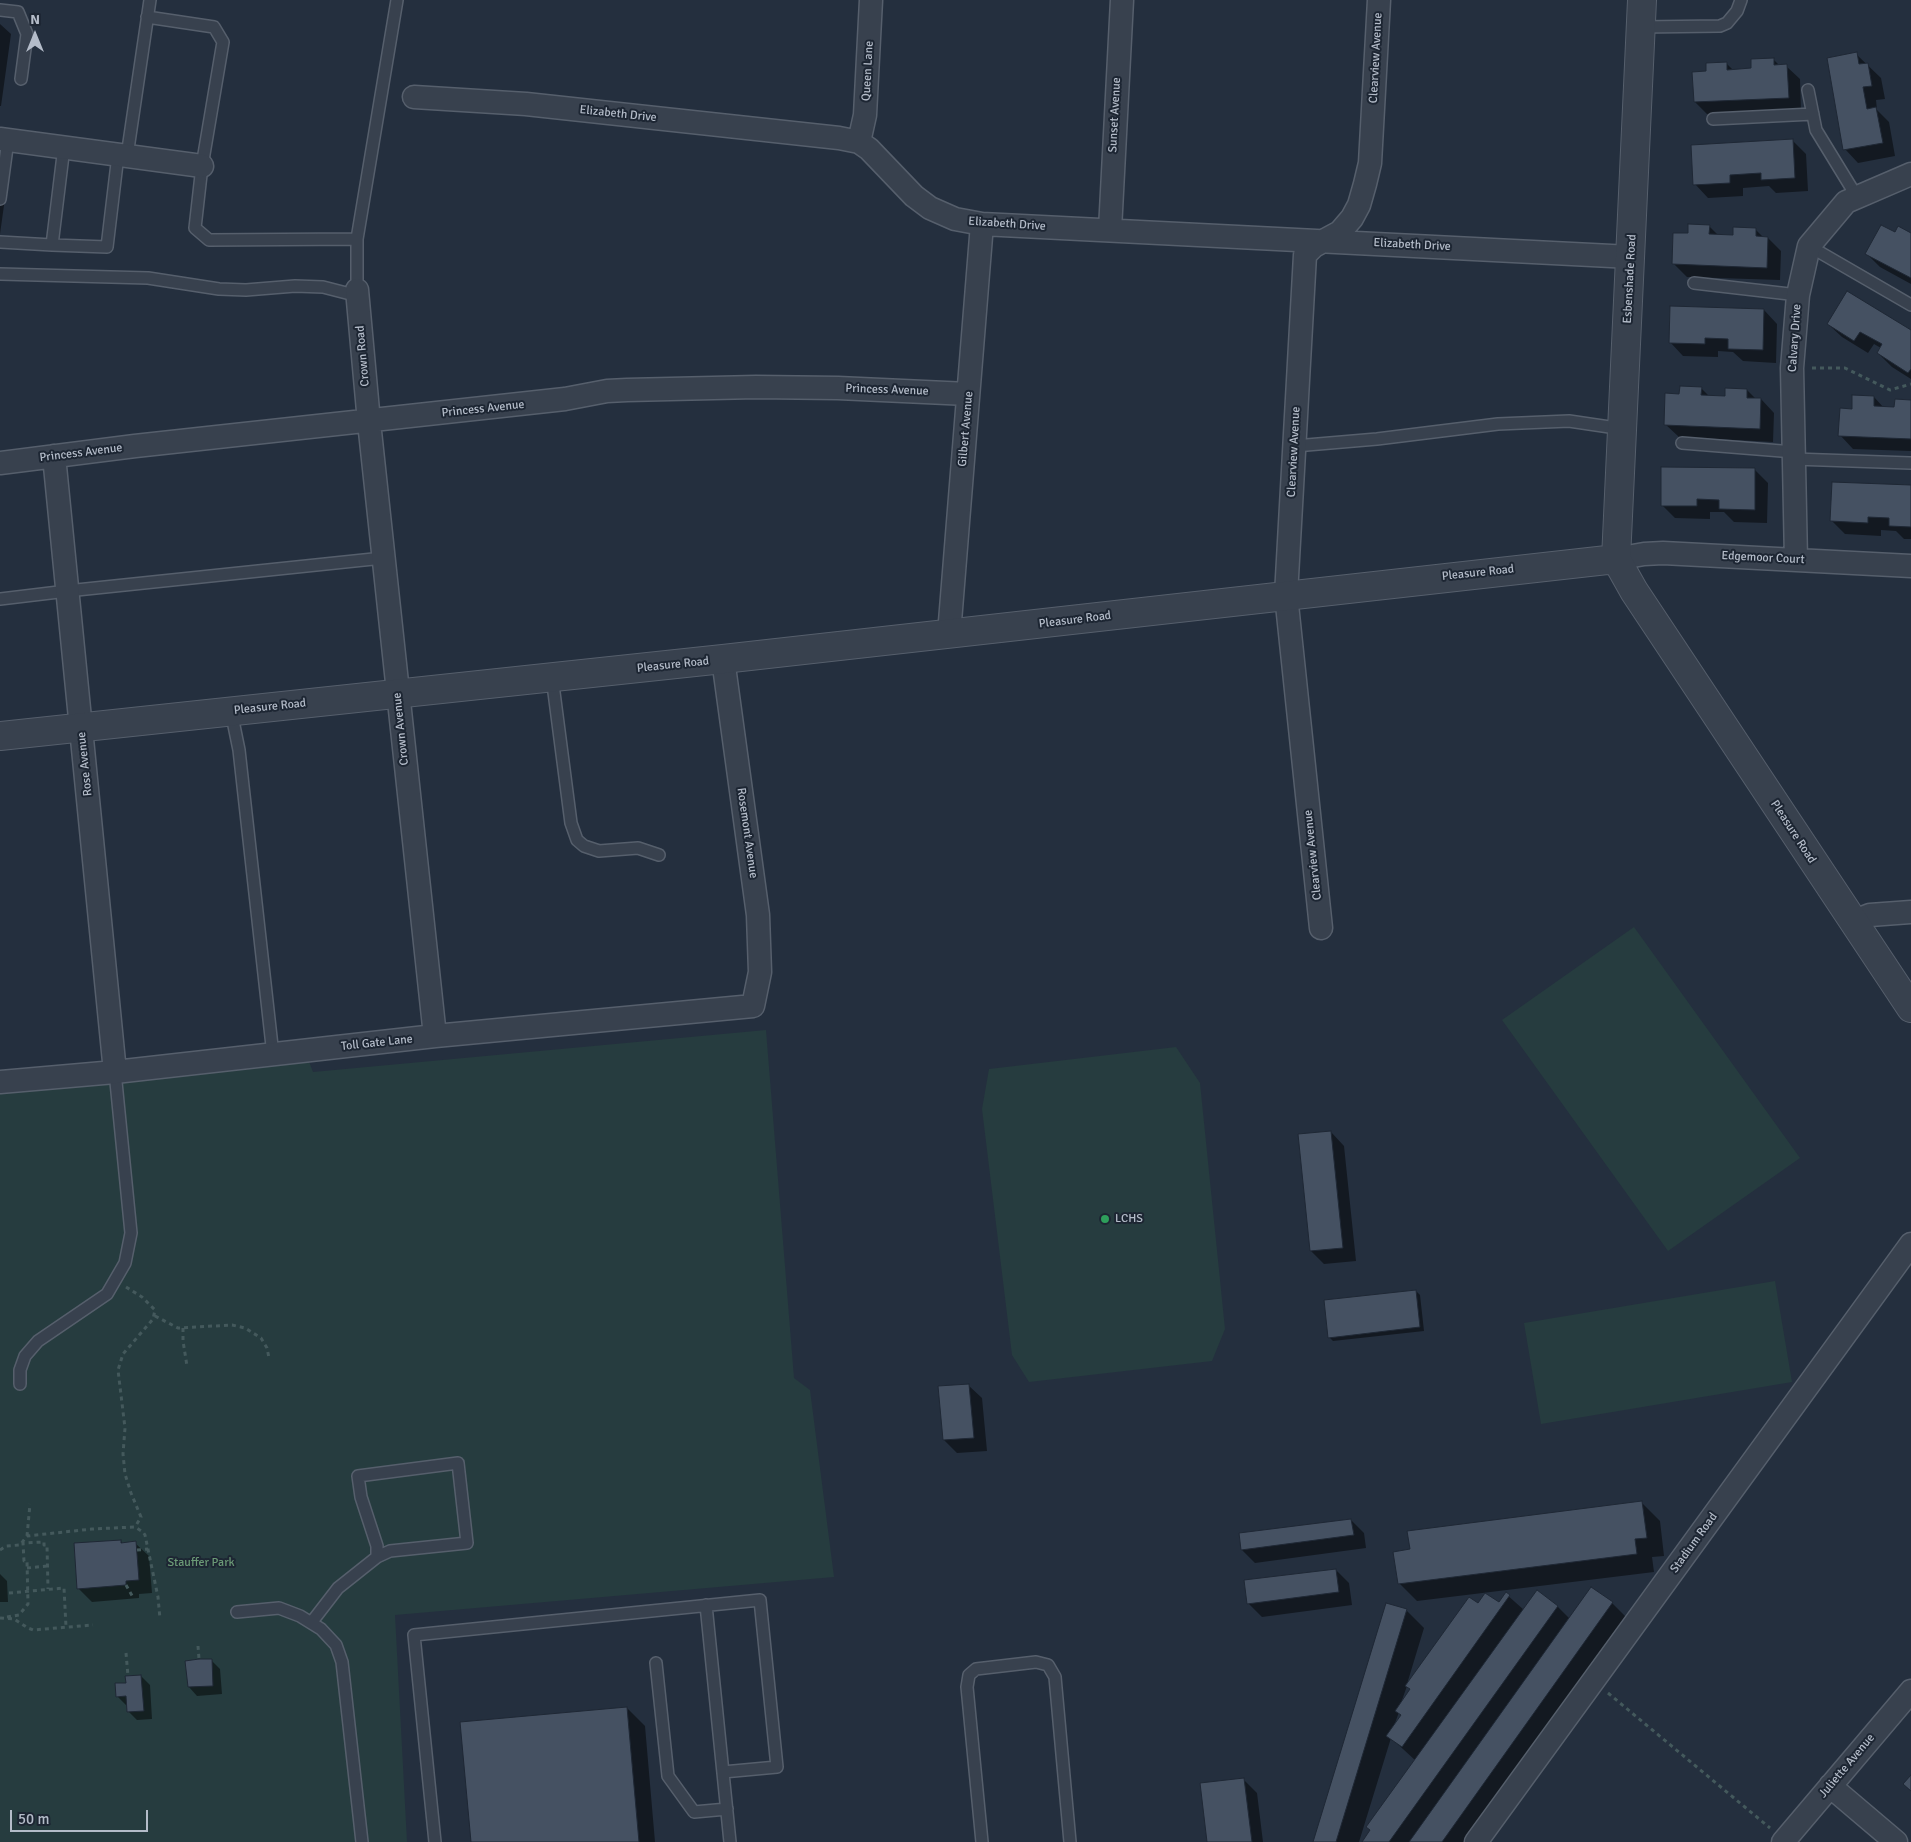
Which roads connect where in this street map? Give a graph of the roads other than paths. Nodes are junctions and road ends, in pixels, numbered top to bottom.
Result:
1 (150, 0) edge
2 (397, 0) edge
3 (871, 0) edge
4 (1122, 0) edge
5 (1379, 0) edge
6 (1642, 0) edge
7 (1741, 0) edge
8 (0, 10) edge
9 (147, 17) junction
10 (1641, 27) junction
11 (21, 79) dead end
12 (1808, 90) dead end
13 (414, 97) dead end
14 (1813, 114) junction
15 (1713, 119) dead end
16 (4, 139) edge
17 (859, 142) junction
18 (64, 147) junction
19 (122, 155) junction
20 (202, 166) junction
21 (1911, 174) edge
22 (1857, 197) junction
23 (0, 199) edge
24 (982, 224) junction
25 (1110, 230) junction
26 (357, 239) junction
27 (0, 242) edge
28 (1324, 242) junction
29 (52, 245) junction
30 (1809, 246) junction
31 (1631, 257) junction
32 (0, 274) edge
33 (1694, 283) dead end
34 (358, 293) junction
35 (1798, 295) junction
36 (1911, 305) edge
37 (968, 394) junction
38 (369, 422) junction
39 (1623, 428) junction
40 (1682, 443) dead end
41 (1294, 446) junction
42 (54, 456) junction
43 (1794, 456) junction
44 (0, 463) edge
45 (1910, 463) edge
46 (383, 558) junction
47 (1616, 559) junction
48 (1796, 560) junction
49 (1911, 566) edge
50 (67, 590) junction
51 (1286, 595) junction
52 (0, 599) edge
53 (949, 634) junction
54 (723, 659) junction
55 (552, 677) junction
56 (398, 694) junction
57 (231, 711) junction
58 (81, 728) junction
59 (0, 736) edge
60 (659, 855) dead end
61 (1911, 912) edge
62 (1852, 922) junction
63 (1321, 928) dead end
64 (753, 1006) joint
65 (1911, 1008) edge
66 (435, 1036) junction
67 (273, 1055) junction
68 (115, 1072) junction
69 (0, 1082) edge
70 (1911, 1244) edge
71 (20, 1384) dead end
72 (376, 1557) junction
73 (706, 1606) junction
74 (237, 1612) dead end
75 (312, 1623) junction
76 (656, 1663) dead end
77 (1911, 1691) edge
78 (723, 1772) junction
79 (1830, 1786) junction
80 (727, 1809) junction
81 (1784, 1841) edge
82 (362, 1842) edge
83 (435, 1842) edge
84 (730, 1842) edge
85 (982, 1842) edge
86 (1070, 1842) edge
87 (1476, 1842) edge
88 (1896, 1842) edge

1 - 9 lane
2 - 26 lane
3 - 17 street, Queen Lane
4 - 25 street, Sunset Avenue
5 - 28 street, Clearview Avenue
6 - 10 street, Esbenshade Road
7 - 10 lane
8 - 11 lane
9 - 19 lane
9 - 20 lane
10 - 31 street, Esbenshade Road
12 - 14 lane
13 - 17 street, Elizabeth Drive
14 - 15 lane
14 - 22 lane
16 - 18 street
16 - 23 lane
17 - 24 street, Elizabeth Drive
18 - 19 street
18 - 29 lane
19 - 20 street
19 - 29 lane
20 - 26 lane
21 - 22 street, Calvary Drive
22 - 30 street, Calvary Drive
24 - 25 street, Elizabeth Drive
24 - 37 street, Gilbert Avenue
25 - 28 street, Elizabeth Drive
26 - 34 lane
27 - 29 lane
28 - 31 street, Elizabeth Drive
28 - 41 street, Clearview Avenue
30 - 35 street, Calvary Drive
30 - 36 lane
31 - 39 street, Esbenshade Road
32 - 34 lane
33 - 35 lane
34 - 38 street, Crown Road
35 - 43 street, Calvary Drive
37 - 38 street, Princess Avenue
37 - 53 street, Gilbert Avenue
38 - 42 street, Princess Avenue
38 - 46 street, Crown Avenue
39 - 41 lane
39 - 47 street, Esbenshade Road
40 - 43 lane
41 - 51 street, Clearview Avenue
42 - 44 street, Princess Avenue
42 - 50 street, Rose Avenue
43 - 45 lane
43 - 48 street, Calvary Drive
46 - 50 lane
46 - 56 street, Crown Avenue
47 - 48 street, Edgemoor Court
47 - 51 street, Pleasure Road
47 - 62 street, Pleasure Road
48 - 49 street, Edgemoor Court
50 - 52 lane
50 - 58 street, Rose Avenue
51 - 53 street, Pleasure Road
51 - 63 street, Clearview Avenue
53 - 54 street, Pleasure Road
54 - 55 street, Pleasure Road
54 - 64 street, Rosemont Avenue
55 - 56 street, Pleasure Road
55 - 60 lane
56 - 57 street, Pleasure Road
56 - 66 street, Crown Avenue
57 - 58 street, Pleasure Road
57 - 67 lane
58 - 59 street, Pleasure Road
58 - 68 street, Rose Avenue
61 - 62 street
62 - 65 street, Pleasure Road
64 - 66 street, Toll Gate Lane
66 - 67 street, Toll Gate Lane
67 - 68 street, Toll Gate Lane
68 - 69 street, Toll Gate Lane
68 - 71 lane
70 - 87 street, Stadium Road
72 - 72 lane
72 - 75 lane
73 - 78 lane
73 - 78 lane
73 - 83 lane
74 - 75 lane
75 - 82 lane
76 - 80 lane
77 - 79 street, Juliette Avenue
78 - 80 lane
79 - 81 street, Juliette Avenue
79 - 88 street
80 - 84 lane
85 - 86 lane

